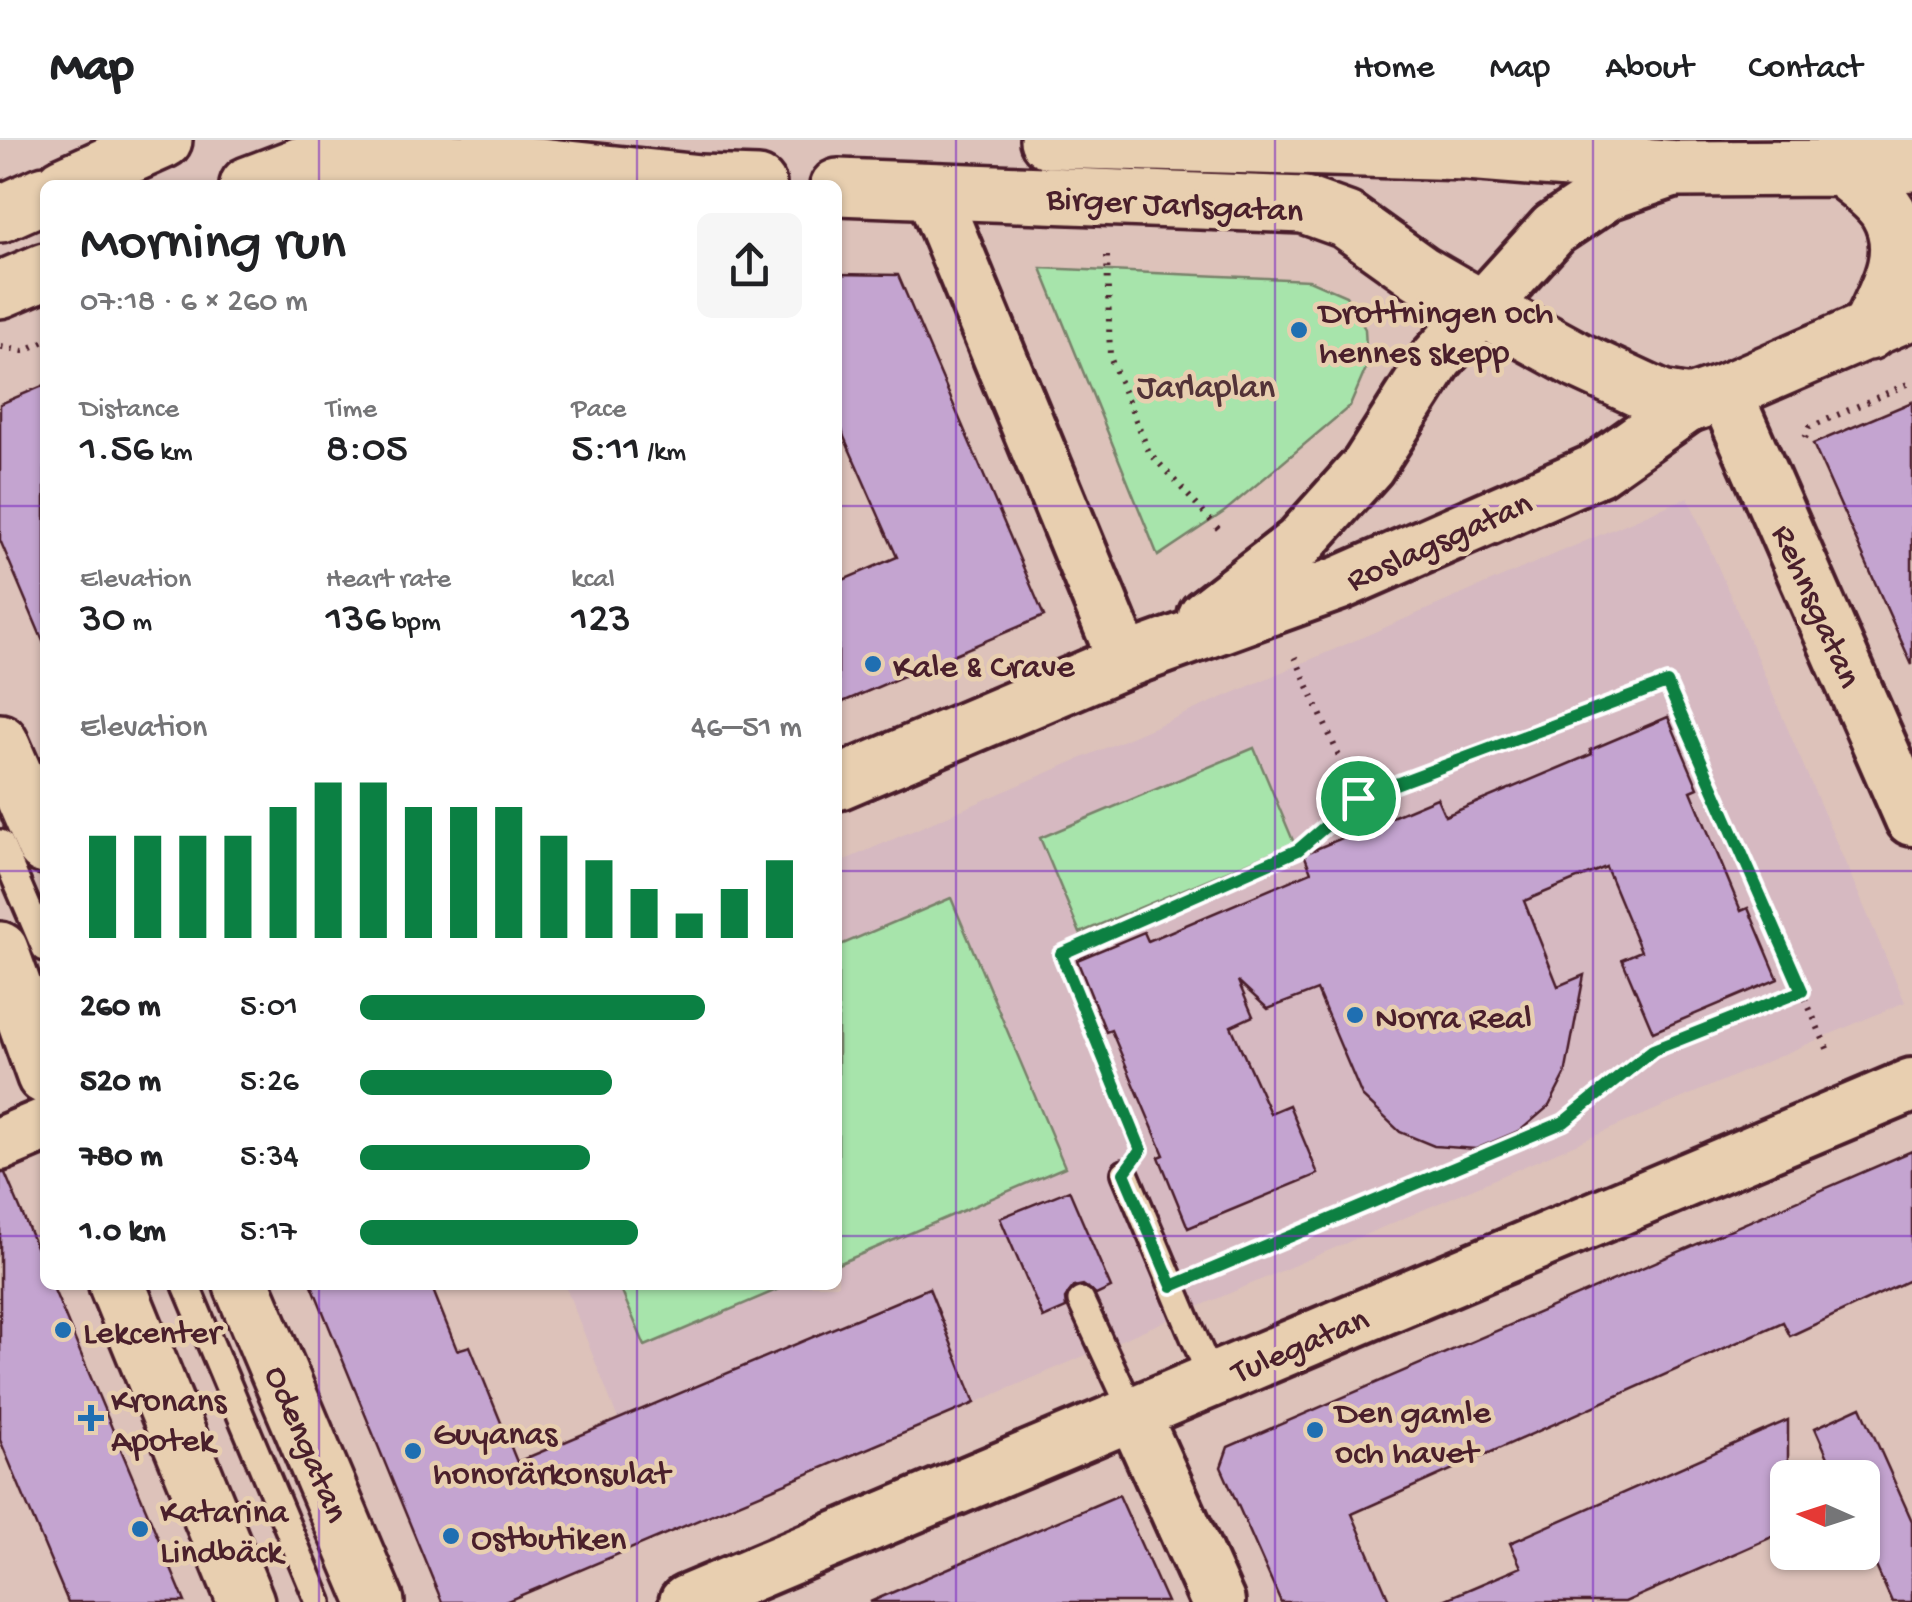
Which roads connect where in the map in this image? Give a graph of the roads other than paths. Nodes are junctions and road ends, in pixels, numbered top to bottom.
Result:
1 (164, 140) edge
2 (396, 140) edge
3 (1048, 140) edge
4 (530, 153) edge
5 (333, 158) junction
6 (1912, 162) edge
7 (1841, 168) junction
8 (1678, 169) junction
9 (75, 180) edge
10 (261, 180) edge
11 (683, 180) edge
12 (842, 187) edge
13 (932, 190) junction
14 (40, 196) edge
15 (0, 214) edge
16 (40, 273) edge
17 (0, 290) edge
18 (1482, 309) junction
19 (1890, 322) edge
20 (1708, 398) junction
21 (1147, 652) junction
22 (0, 742) edge
23 (842, 781) edge
24 (1912, 818) edge
25 (40, 834) edge
26 (0, 843) edge
27 (40, 936) edge
28 (0, 950) edge
29 (40, 1062) edge
30 (1912, 1085) edge
31 (40, 1127) edge
32 (0, 1144) edge
33 (1124, 1173) road end
34 (119, 1290) edge
35 (188, 1290) edge
36 (244, 1290) edge
37 (1081, 1301) dead end
38 (1212, 1380) junction
39 (1132, 1413) junction
40 (246, 1602) edge
41 (319, 1602) edge
42 (376, 1602) edge
43 (686, 1602) edge
44 (1218, 1602) edge

1 - 9 street
2 - 5 street
3 - 8 street, Birger Jarlsgatan
4 - 5 street
4 - 11 street
5 - 10 street
6 - 7 street, Birger Jarlsgatan
7 - 8 street, Birger Jarlsgatan
7 - 19 street
8 - 18 street, Roslagsgatan
12 - 13 street, Birger Jarlsgatan
13 - 18 street, Birger Jarlsgatan
13 - 21 street
14 - 15 street
16 - 17 street
18 - 20 street, Birger Jarlsgatan
18 - 21 street, Roslagsgatan
19 - 20 street
20 - 21 street, Roslagsgatan
20 - 24 street, Rehnsgatan
21 - 23 street, Roslagsgatan
22 - 25 street
26 - 27 lane
28 - 29 street
30 - 38 street, Tulegatan
31 - 32 street
33 - 38 lane
34 - 40 street
35 - 41 lane, Odengatan
36 - 42 street, Odengatan
37 - 39 lane
38 - 39 street, Tulegatan
39 - 43 street, Tulegatan
39 - 44 street

